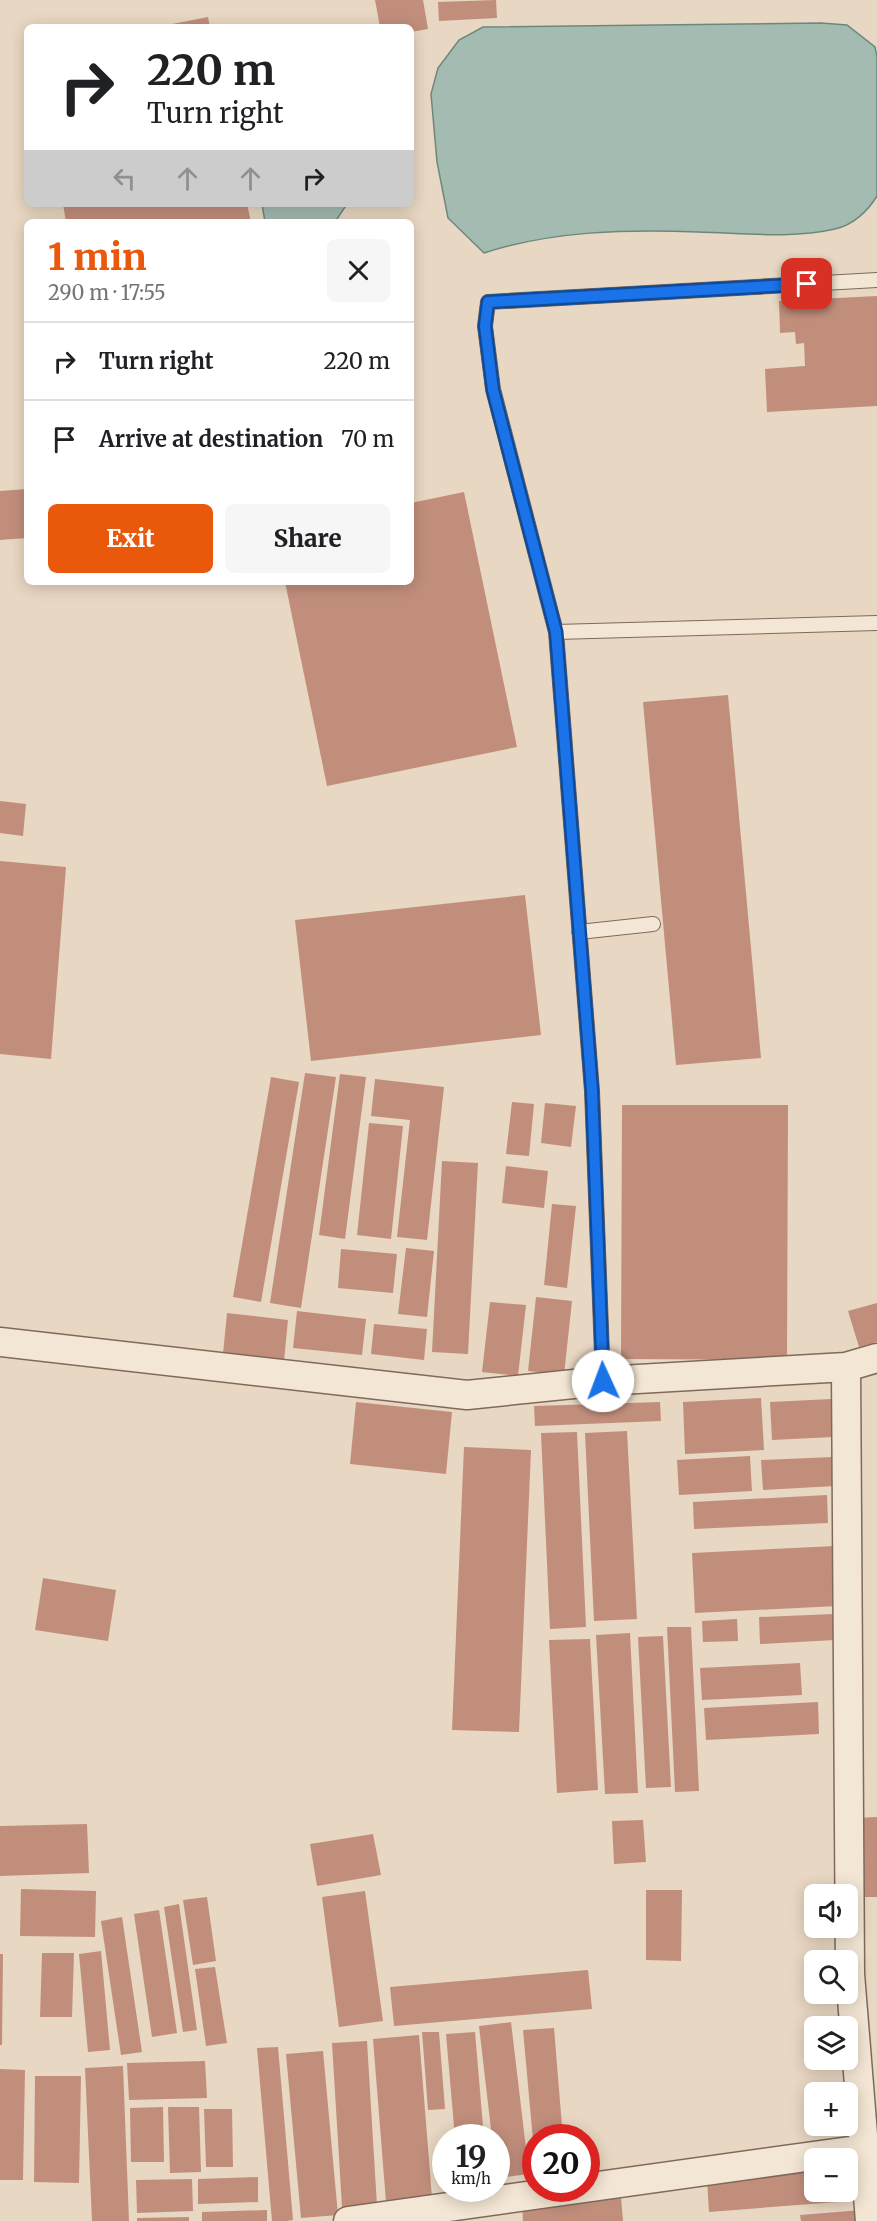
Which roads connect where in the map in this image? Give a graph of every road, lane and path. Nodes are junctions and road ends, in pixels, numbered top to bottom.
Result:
1 (877, 280) edge
2 (877, 623) edge
3 (556, 632) junction
4 (653, 924) dead end
5 (579, 932) junction
6 (0, 1342) edge
7 (877, 1358) edge
8 (846, 1367) junction
9 (603, 1381) junction
10 (864, 2149) junction
11 (348, 2221) edge
12 (870, 2221) edge

1 - 3 lane
2 - 3 lane
3 - 5 lane
4 - 5 lane
5 - 9 lane
6 - 9 street
7 - 8 street
8 - 9 street
8 - 10 street
10 - 11 street
10 - 12 street

